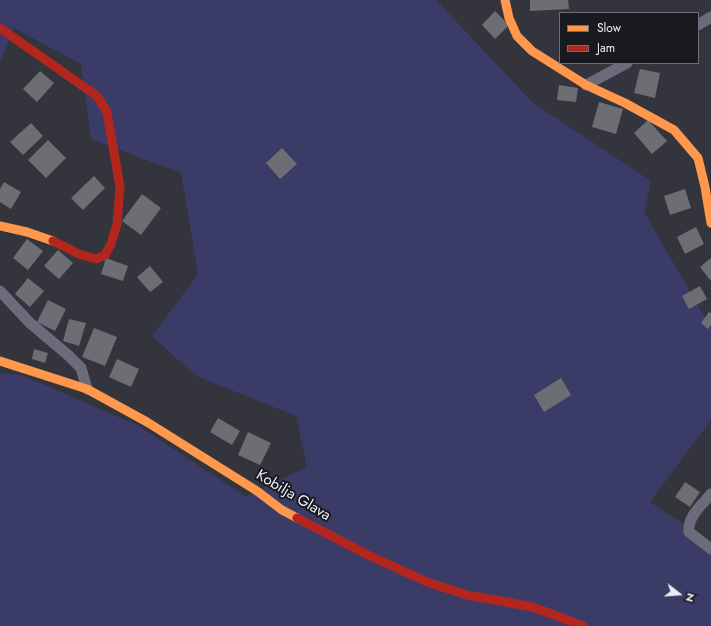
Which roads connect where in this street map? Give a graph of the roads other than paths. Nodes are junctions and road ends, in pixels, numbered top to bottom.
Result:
1 (505, 0) edge
2 (711, 17) edge
3 (699, 24) edge
4 (0, 28) edge
5 (626, 64) edge
6 (586, 85) junction
7 (711, 223) edge
8 (0, 226) edge
9 (0, 291) edge
10 (0, 361) edge
11 (87, 389) junction
12 (711, 494) edge
13 (711, 549) edge
14 (583, 626) edge

1 - 6 street
2 - 3 street
4 - 8 street
5 - 6 street
6 - 7 street
9 - 11 street
10 - 11 street, Kobilja Glava
11 - 14 street, Kobilja Glava
12 - 13 street

